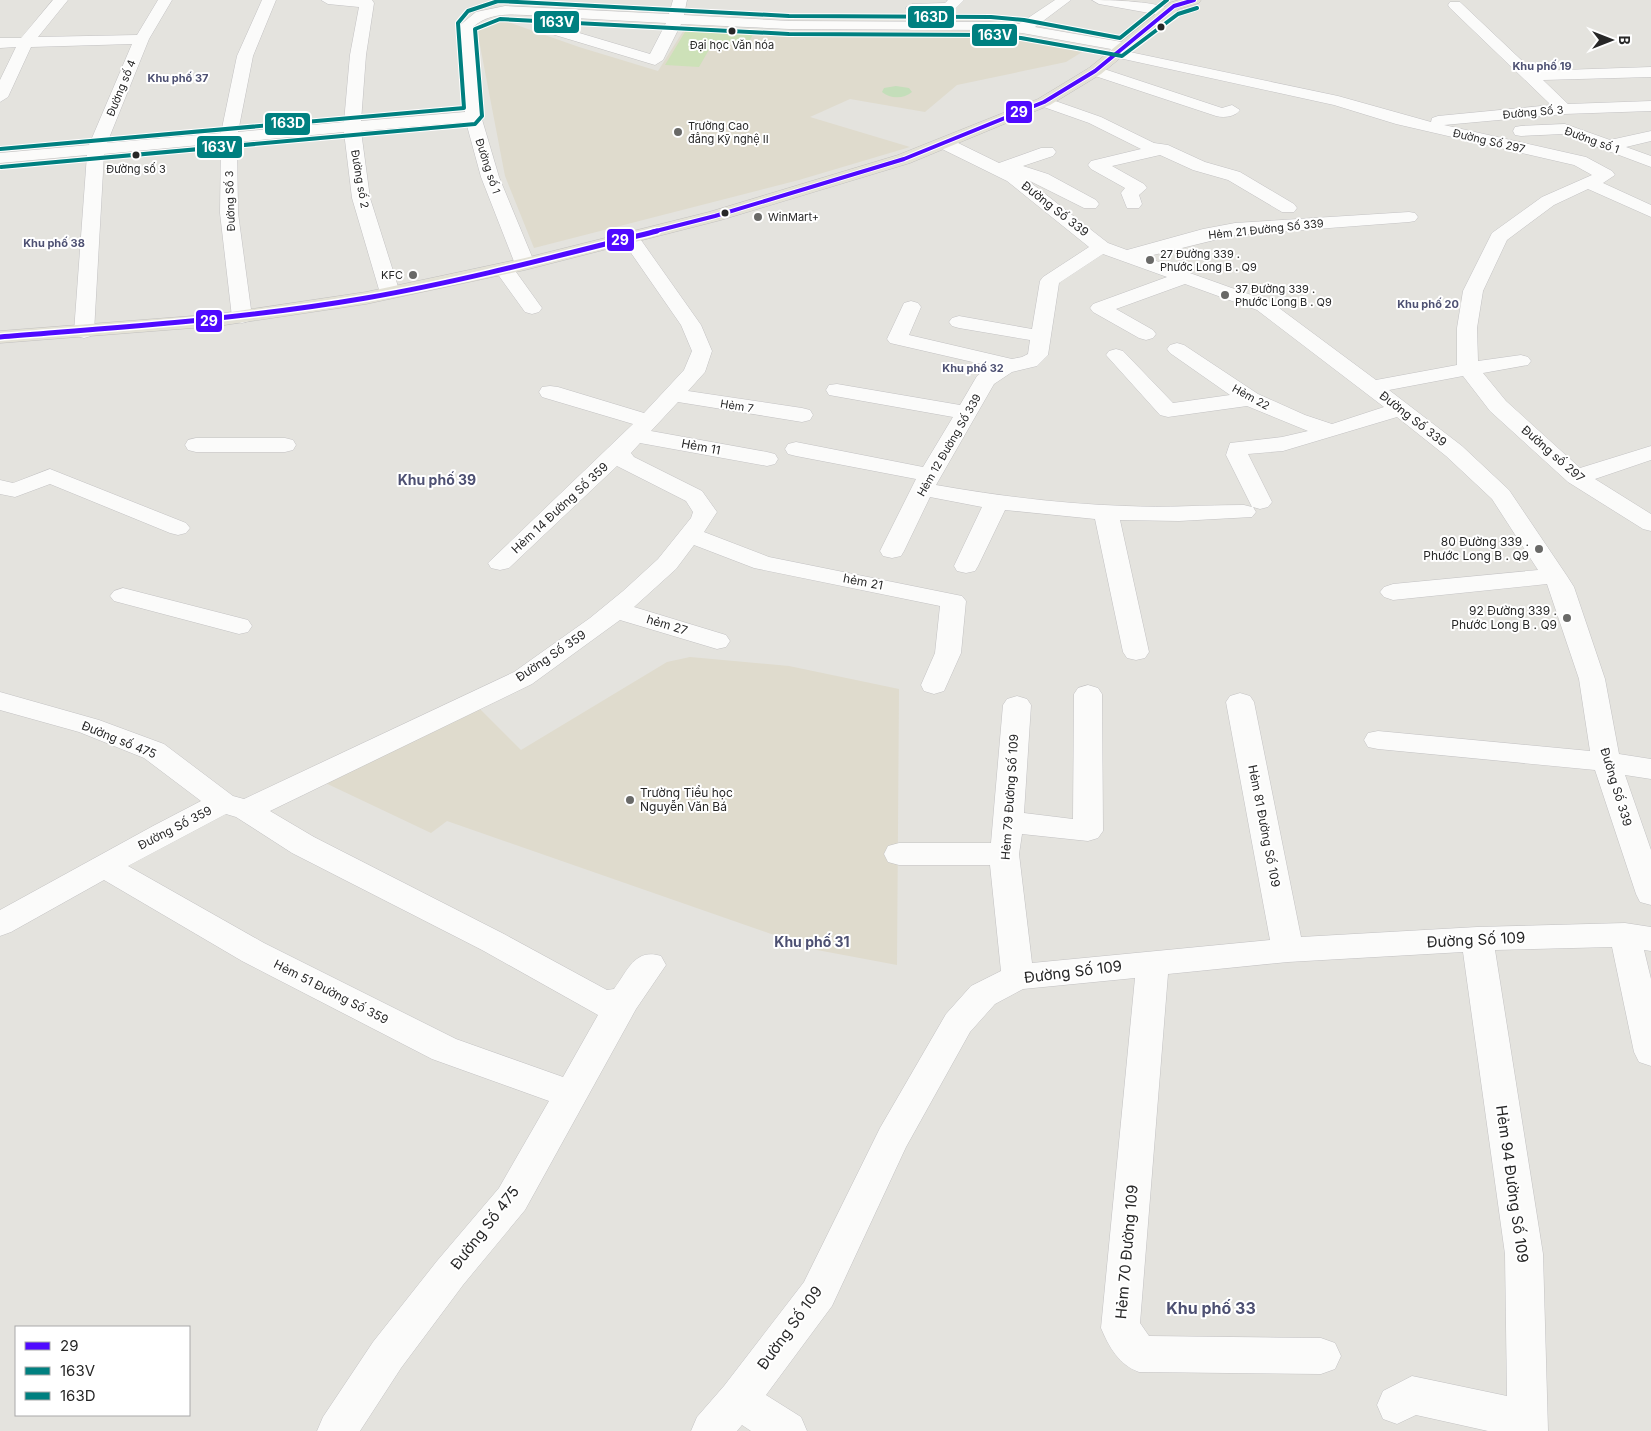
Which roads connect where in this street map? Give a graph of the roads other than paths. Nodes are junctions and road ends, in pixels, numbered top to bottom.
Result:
1 (61, 0) edge
2 (165, 0) edge
3 (269, 0) edge
4 (328, 0) edge
5 (680, 0) edge
6 (1064, 0) edge
7 (1099, 0) edge
8 (1194, 0) edge
9 (908, 4) edge
10 (953, 4) edge
11 (1455, 5) dead end
12 (1155, 8) edge
13 (711, 9) dead end
14 (552, 12) junction
15 (484, 14) joint
16 (675, 20) junction
17 (1022, 29) junction
18 (142, 38) junction
19 (26, 42) junction
20 (0, 43) edge
21 (1118, 50) junction
22 (1095, 71) junction
23 (1651, 72) edge
24 (1529, 76) junction
25 (0, 97) edge
26 (1044, 102) junction
27 (1651, 106) edge
28 (1564, 109) junction
29 (1232, 110) dead end
30 (473, 116) junction
31 (1414, 123) junction
32 (352, 126) junction
33 (1440, 130) junction
34 (1651, 136) edge
35 (229, 137) junction
36 (946, 144) junction
37 (1607, 146) junction
38 (96, 149) junction
39 (1162, 149) junction
40 (1047, 152) dead end
41 (0, 158) edge
42 (1651, 162) edge
43 (1000, 168) junction
44 (1589, 183) junction
45 (1090, 204) dead end
46 (1133, 204) dead end
47 (1288, 208) dead end
48 (1651, 212) edge
49 (1409, 216) dead end
50 (629, 237) junction
51 (1101, 247) junction
52 (1126, 256) junction
53 (525, 264) junction
54 (504, 269) junction
55 (1186, 277) junction
56 (390, 292) junction
57 (910, 307) dead end
58 (532, 308) dead end
59 (242, 317) junction
60 (959, 322) dead end
61 (84, 332) junction
62 (1146, 334) dead end
63 (1040, 336) junction
64 (0, 337) edge
65 (1177, 349) dead end
66 (1116, 355) dead end
67 (1521, 361) dead end
68 (1012, 365) junction
69 (1468, 369) junction
70 (1372, 387) junction
71 (837, 390) dead end
72 (550, 392) dead end
73 (673, 395) junction
74 (1250, 399) junction
75 (1400, 409) junction
76 (966, 413) junction
77 (802, 415) dead end
78 (642, 428) junction
79 (1332, 432) junction
80 (196, 445) dead end
81 (285, 445) dead end
82 (796, 449) dead end
83 (619, 452) junction
84 (1651, 453) edge
85 (767, 460) dead end
86 (1576, 477) junction
87 (926, 482) junction
88 (0, 487) edge
89 (1651, 500) edge
90 (996, 503) junction
91 (1623, 507) junction
92 (1106, 513) junction
93 (1651, 524) edge
94 (178, 528) dead end
95 (691, 535) junction
96 (892, 551) dead end
97 (500, 563) dead end
98 (966, 566) dead end
99 (1555, 576) junction
100 (1393, 592) dead end
101 (123, 596) dead end
102 (616, 610) junction
103 (239, 626) dead end
104 (717, 641) dead end
105 (1136, 652) dead end
106 (934, 685) dead end
107 (1088, 694) dead end
108 (2, 701) edge
109 (1240, 702) dead end
110 (1017, 706) dead end
111 (1378, 740) dead end
112 (1606, 762) junction
113 (1651, 769) edge
114 (235, 806) junction
115 (1009, 822) junction
116 (899, 854) dead end
117 (1004, 854) junction
118 (104, 866) junction
119 (1651, 894) edge
120 (0, 924) edge
121 (1638, 937) edge
122 (1477, 939) junction
123 (1288, 950) junction
124 (1153, 962) junction
125 (650, 965) dead end
126 (1018, 977) junction
127 (624, 1000) junction
128 (1651, 1052) edge
129 (571, 1094) junction
130 (1321, 1356) dead end
131 (738, 1400) junction
132 (1397, 1405) dead end
133 (1528, 1425) edge
134 (337, 1431) edge
135 (711, 1431) edge
136 (787, 1431) edge

1 - 19 street
2 - 18 street, Đường số 4
3 - 35 street, Đường Số 3
4 - 32 street, Đường số 2
5 - 16 street
6 - 17 street
7 - 12 street
8 - 12 main road
9 - 10 street
9 - 13 street
11 - 24 street
12 - 21 main road
14 - 15 street, Đường Số 297
14 - 16 street, Đường Số 297
14 - 16 street
15 - 30 street, Đường số 1
16 - 17 street, Đường Số 297
17 - 21 street, Đường Số 297
18 - 19 street
18 - 38 street, Đường số 4
19 - 20 street
19 - 25 street
21 - 22 main road
21 - 31 street, Đường Số 297
22 - 26 main road
22 - 29 street
23 - 24 street
24 - 28 street
26 - 36 main road
26 - 39 street
27 - 28 street, Đường Số 3
28 - 31 street, Đường Số 3
30 - 32 street
30 - 53 street, Đường số 1
31 - 33 street, Đường Số 297
32 - 35 street
32 - 56 street, Đường số 2
33 - 37 street, Đường số 1
33 - 44 street, Đường Số 297
34 - 37 street
35 - 38 street
35 - 59 street, Đường Số 3
36 - 43 street, Đường Số 339
36 - 50 main road
37 - 42 street, Đường số 1
38 - 41 street
38 - 61 street, Đường số 4
39 - 46 street
39 - 47 street
40 - 43 street
43 - 45 street
43 - 51 street, Đường Số 339
44 - 48 street
44 - 69 street, Đường Số 297
49 - 52 street, Hẻm 21 Đường Số 339
50 - 53 main road
50 - 73 street
51 - 52 street, Đường Số 339
51 - 63 street, Hẻm 12 Đường Số 339
52 - 55 street, Đường Số 339
53 - 54 main road
54 - 56 main road
54 - 58 street
55 - 62 street
55 - 70 street, Đường Số 339
56 - 59 main road
57 - 68 street
59 - 61 main road
60 - 63 street
61 - 64 main road
63 - 68 street, Hẻm 12 Đường Số 339
65 - 74 street, Hẻm 22
66 - 74 street
67 - 69 street
68 - 76 street, Hẻm 12 Đường Số 339
69 - 70 street
69 - 86 street, Đường số 297
70 - 75 street, Đường Số 339
71 - 76 street
72 - 78 street, Hẻm 11
73 - 77 street, Hẻm 7
73 - 78 street
74 - 79 street, Hẻm 22
75 - 79 street
75 - 99 street, Đường Số 339
76 - 87 street, Hẻm 12 Đường Số 339
78 - 83 street
78 - 85 street, Hẻm 11
79 - 92 street
80 - 81 street
82 - 87 street
83 - 95 street, Đường Số 359
83 - 97 street, Hẻm 14 Đường Số 359
84 - 86 street
86 - 91 street, Đường số 297
87 - 90 street
87 - 96 street, Hẻm 12 Đường Số 339
88 - 94 street
89 - 91 street
90 - 92 street
90 - 98 street
91 - 93 street, Đường số 297
92 - 105 street
95 - 102 street, Đường Số 359
95 - 106 street, hẻm 21
99 - 100 street
99 - 112 street, Đường Số 339
101 - 103 street
102 - 104 street, hẻm 27
102 - 114 street, Đường Số 359
107 - 115 street
108 - 114 street, Đường số 475
109 - 123 street, Hẻm 81 Đường Số 109
110 - 115 street, Hẻm 79 Đường Số 109
111 - 112 street
112 - 113 street
112 - 119 street, Đường Số 339
114 - 118 street, Đường Số 359
114 - 127 street, Đường số 475
115 - 117 street, Hẻm 79 Đường Số 109
116 - 117 street
117 - 126 street, Hẻm 79 Đường Số 109
118 - 120 street, Đường Số 359
118 - 129 street, Hẻm 51 Đường Số 359
121 - 122 street, Đường Số 109
121 - 128 street
122 - 123 street, Đường Số 109
122 - 133 street, Hẻm 94 Đường Số 109
123 - 124 street, Đường Số 109
124 - 126 street, Đường Số 109
124 - 130 street, Hẻm 70 Đường 109
125 - 127 street, Đường Số 475
126 - 131 street, Đường Số 109
127 - 129 street, Đường Số 475
129 - 134 street, Đường Số 475
131 - 135 street, Đường Số 109
131 - 136 street
132 - 133 street

